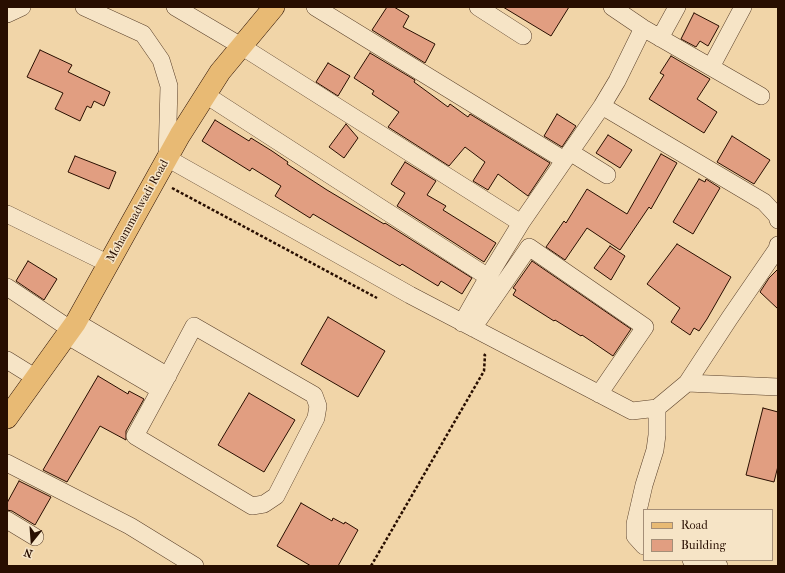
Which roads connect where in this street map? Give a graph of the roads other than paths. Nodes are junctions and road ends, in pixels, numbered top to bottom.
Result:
1 (22, 7) edge
2 (84, 7) edge
3 (175, 7) edge
4 (274, 7) edge
5 (315, 7) edge
6 (478, 7) edge
7 (612, 7) edge
8 (677, 7) edge
9 (743, 7) edge
10 (7, 14) edge
11 (643, 28) junction
12 (523, 36) dead end
13 (660, 38) junction
14 (241, 46) junction
15 (711, 67) junction
16 (206, 95) junction
17 (761, 96) dead end
18 (602, 106) junction
19 (567, 156) junction
20 (167, 158) junction
21 (607, 175) dead end
22 (7, 214) edge
23 (778, 220) edge
24 (521, 223) junction
25 (778, 245) edge
26 (109, 264) junction
27 (488, 277) junction
28 (7, 287) edge
29 (468, 326) junction
30 (71, 329) junction
31 (7, 360) edge
32 (36, 378) junction
33 (164, 383) junction
34 (687, 384) junction
35 (778, 387) edge
36 (599, 394) junction
37 (658, 408) junction
38 (7, 418) edge
39 (7, 463) edge
40 (7, 520) edge
41 (34, 537) dead end
42 (643, 545) edge
43 (696, 561) edge
44 (195, 566) edge
45 (719, 566) edge

1 - 10 street
2 - 20 street
3 - 14 street
4 - 14 main road, Mohammadwadi Road
5 - 19 street
6 - 12 street
7 - 11 street
8 - 13 street
9 - 15 street
11 - 13 street
11 - 18 street
13 - 15 street
14 - 16 main road, Mohammadwadi Road
14 - 24 street
15 - 17 street
16 - 20 main road, Mohammadwadi Road
16 - 27 street
18 - 19 street
18 - 23 street
19 - 21 street
19 - 24 street
20 - 26 main road, Mohammadwadi Road
20 - 29 street
22 - 26 street
24 - 27 street
25 - 34 street
26 - 30 main road, Mohammadwadi Road
27 - 29 street
28 - 30 street
29 - 36 street
29 - 36 street
30 - 32 main road, Mohammadwadi Road
30 - 33 street
31 - 32 street
32 - 38 main road, Mohammadwadi Road
33 - 33 street
34 - 35 street
34 - 37 street
36 - 37 street
37 - 42 street
39 - 44 street
40 - 41 street
43 - 45 street

